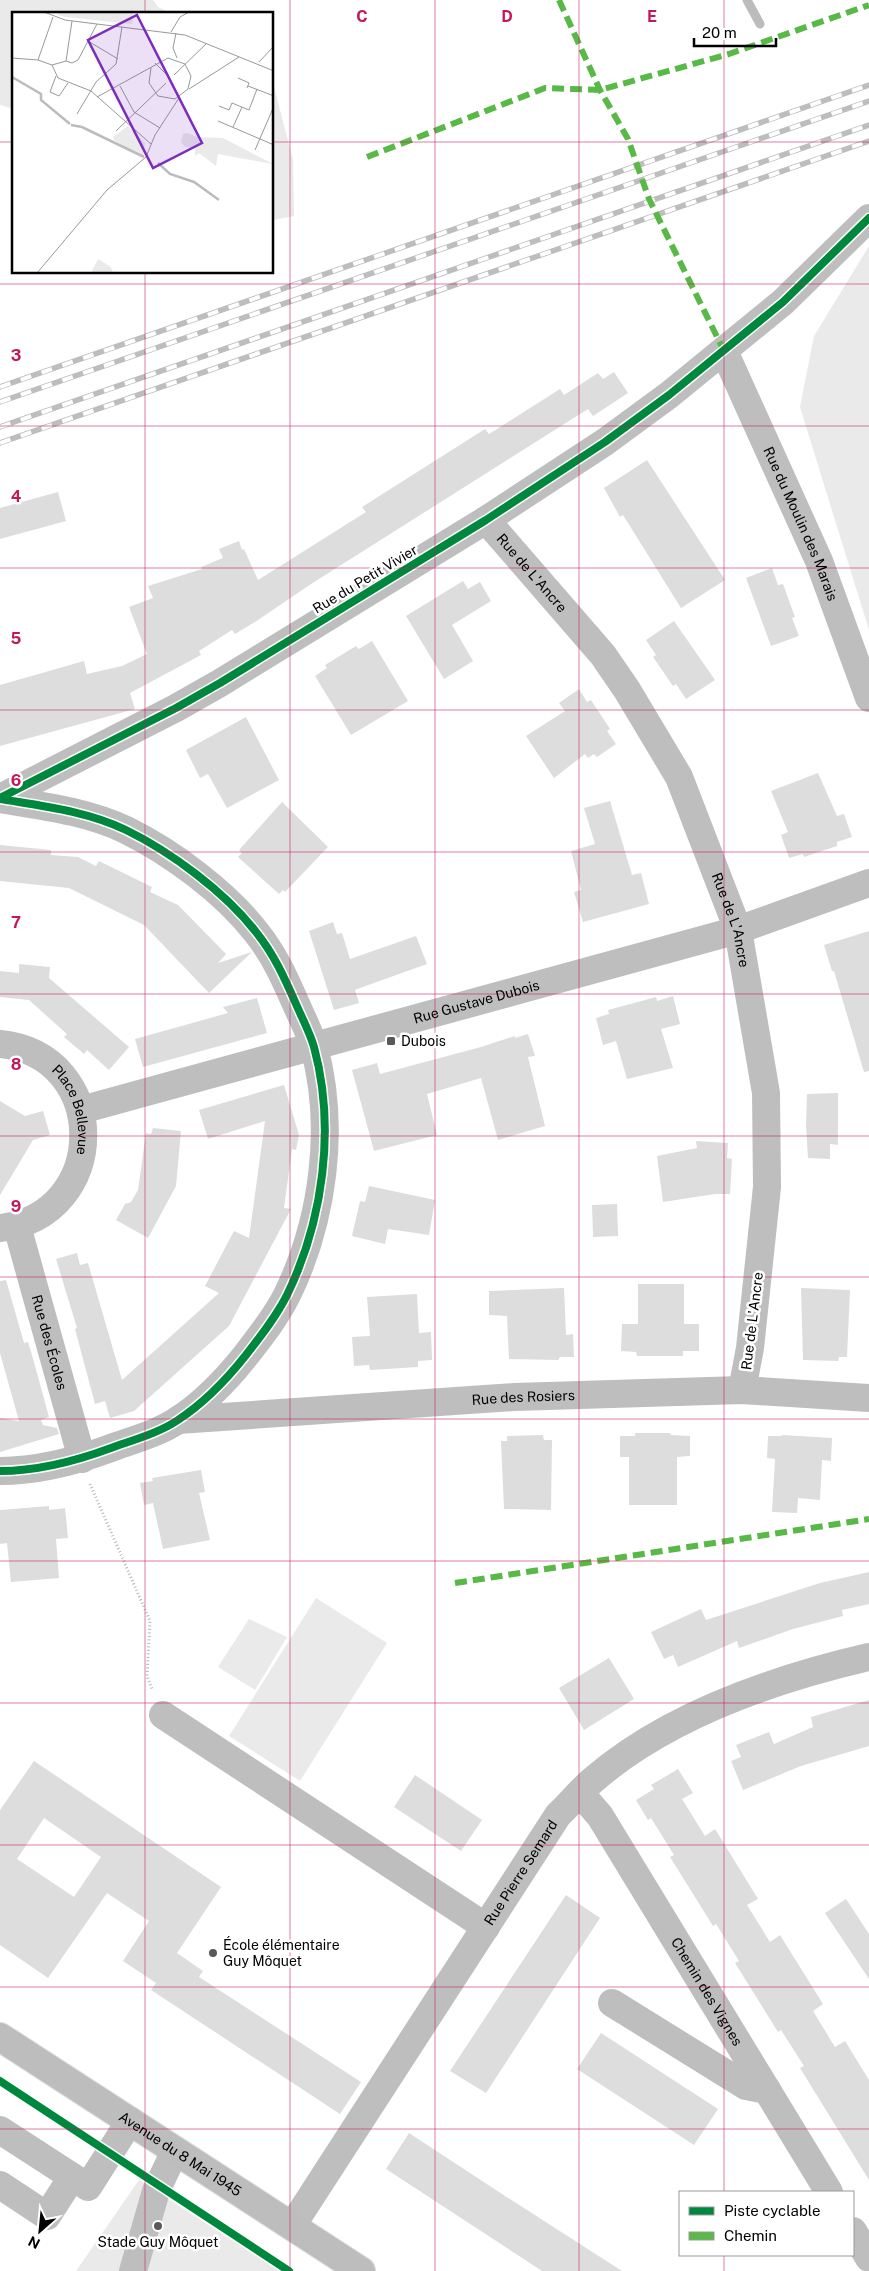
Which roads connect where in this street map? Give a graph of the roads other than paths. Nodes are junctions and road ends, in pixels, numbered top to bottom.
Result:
1 (869, 218) edge
2 (724, 351) junction
3 (486, 520) junction
4 (869, 698) edge
5 (0, 798) edge
6 (869, 883) edge
7 (738, 930) junction
8 (0, 1044) edge
9 (314, 1045) junction
10 (81, 1110) junction
11 (9, 1228) edge
12 (742, 1390) junction
13 (869, 1398) edge
14 (178, 1420) junction
15 (82, 1459) junction
16 (0, 1471) edge
17 (869, 1657) edge
18 (163, 1715) road end
19 (580, 1793) junction
20 (486, 1927) junction
21 (612, 2003) dead end
22 (0, 2037) edge
23 (767, 2090) junction
24 (130, 2121) junction
25 (0, 2130) edge
26 (175, 2151) junction
27 (72, 2177) junction
28 (0, 2185) edge
29 (828, 2191) edge
30 (292, 2226) junction
31 (854, 2233) edge
32 (869, 2258) edge
33 (133, 2271) edge
34 (361, 2271) edge
35 (851, 2271) edge

1 - 2 street, Rue du Petit Vivier
2 - 3 street, Rue du Petit Vivier
2 - 4 street, Rue du Moulin des Marais
3 - 5 street, Rue du Petit Vivier
3 - 7 street, Rue de L'Ancre
5 - 9 street
6 - 7 street, Rue Gustave Dubois
7 - 9 street, Rue Gustave Dubois
7 - 12 street, Rue de L'Ancre
8 - 10 street, Place Bellevue
9 - 10 street, Rue Gustave Dubois
9 - 14 street
10 - 11 street, Place Bellevue
11 - 15 street, Rue des Écoles
12 - 13 street, Rue des Rosiers
12 - 14 street, Rue des Rosiers
14 - 15 street
15 - 16 street
17 - 19 street, Rue Pierre Semard
18 - 20 street
19 - 20 street, Rue Pierre Semard
19 - 23 street, Chemin des Vignes
20 - 30 street, Rue Pierre Semard
21 - 23 street
22 - 24 main road, Avenue du 8 Mai 1945
23 - 29 street, Chemin des Vignes
24 - 26 main road, Avenue du 8 Mai 1945
24 - 27 street
25 - 27 street
26 - 30 main road, Avenue du 8 Mai 1945
26 - 33 street
27 - 28 street
30 - 34 main road, Avenue du 8 Mai 1945
31 - 32 street
32 - 35 street

